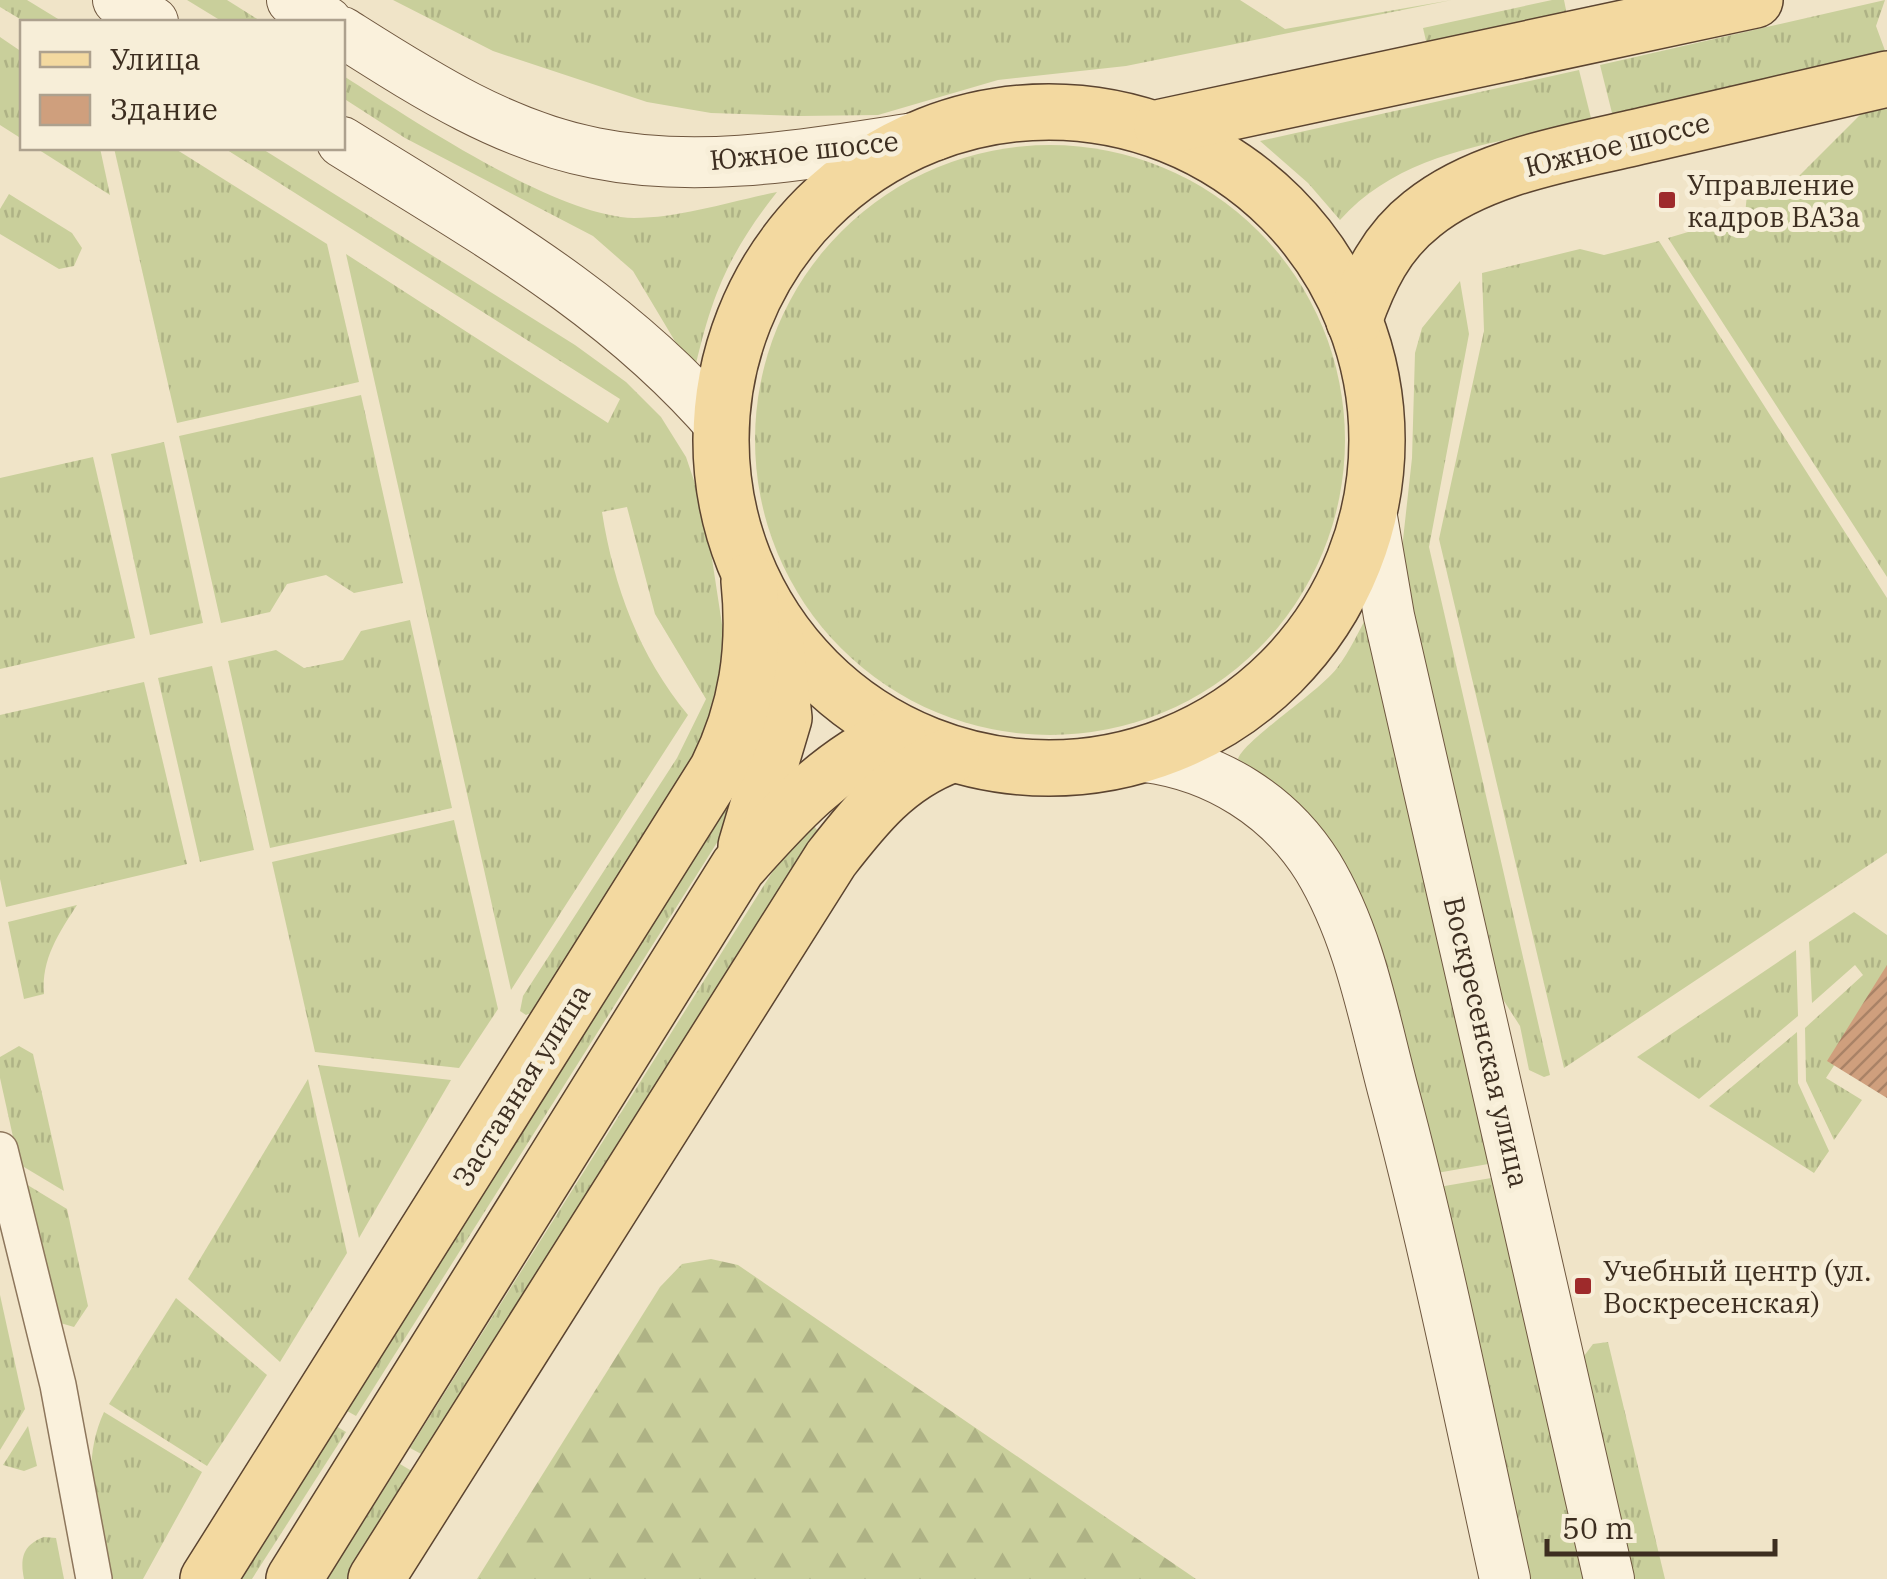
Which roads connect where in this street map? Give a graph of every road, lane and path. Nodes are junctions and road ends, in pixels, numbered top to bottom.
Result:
1 (118, 0) edge
2 (292, 0) edge
3 (1756, 0) edge
4 (150, 20) edge
5 (324, 20) edge
6 (345, 34) edge
7 (1887, 79) edge
8 (1162, 127) junction
9 (936, 135) junction
10 (345, 144) edge
11 (1354, 321) junction
12 (723, 428) junction
13 (1370, 505) junction
14 (748, 563) junction
15 (773, 618) junction
16 (897, 734) junction
17 (951, 756) junction
18 (1145, 757) junction
19 (738, 867) junction
20 (0, 1150) edge
21 (94, 1579) edge
22 (208, 1579) edge
23 (294, 1579) edge
24 (376, 1579) edge
25 (1505, 1579) edge
26 (1610, 1579) edge

1 - 4 main road
2 - 5 main road
3 - 8 main road
6 - 9 main road, Южное шоссе
7 - 11 main road, Южное шоссе
8 - 9 main road
8 - 11 main road
9 - 12 main road
10 - 12 main road
11 - 13 main road
12 - 14 main road
13 - 18 main road
13 - 26 main road, Воскресенская улица
14 - 15 main road
14 - 22 main road, Заставная улица
15 - 16 main road
15 - 19 main road
16 - 17 main road
16 - 19 main road
17 - 18 main road
17 - 24 main road
18 - 25 main road
19 - 23 main road
20 - 21 street

